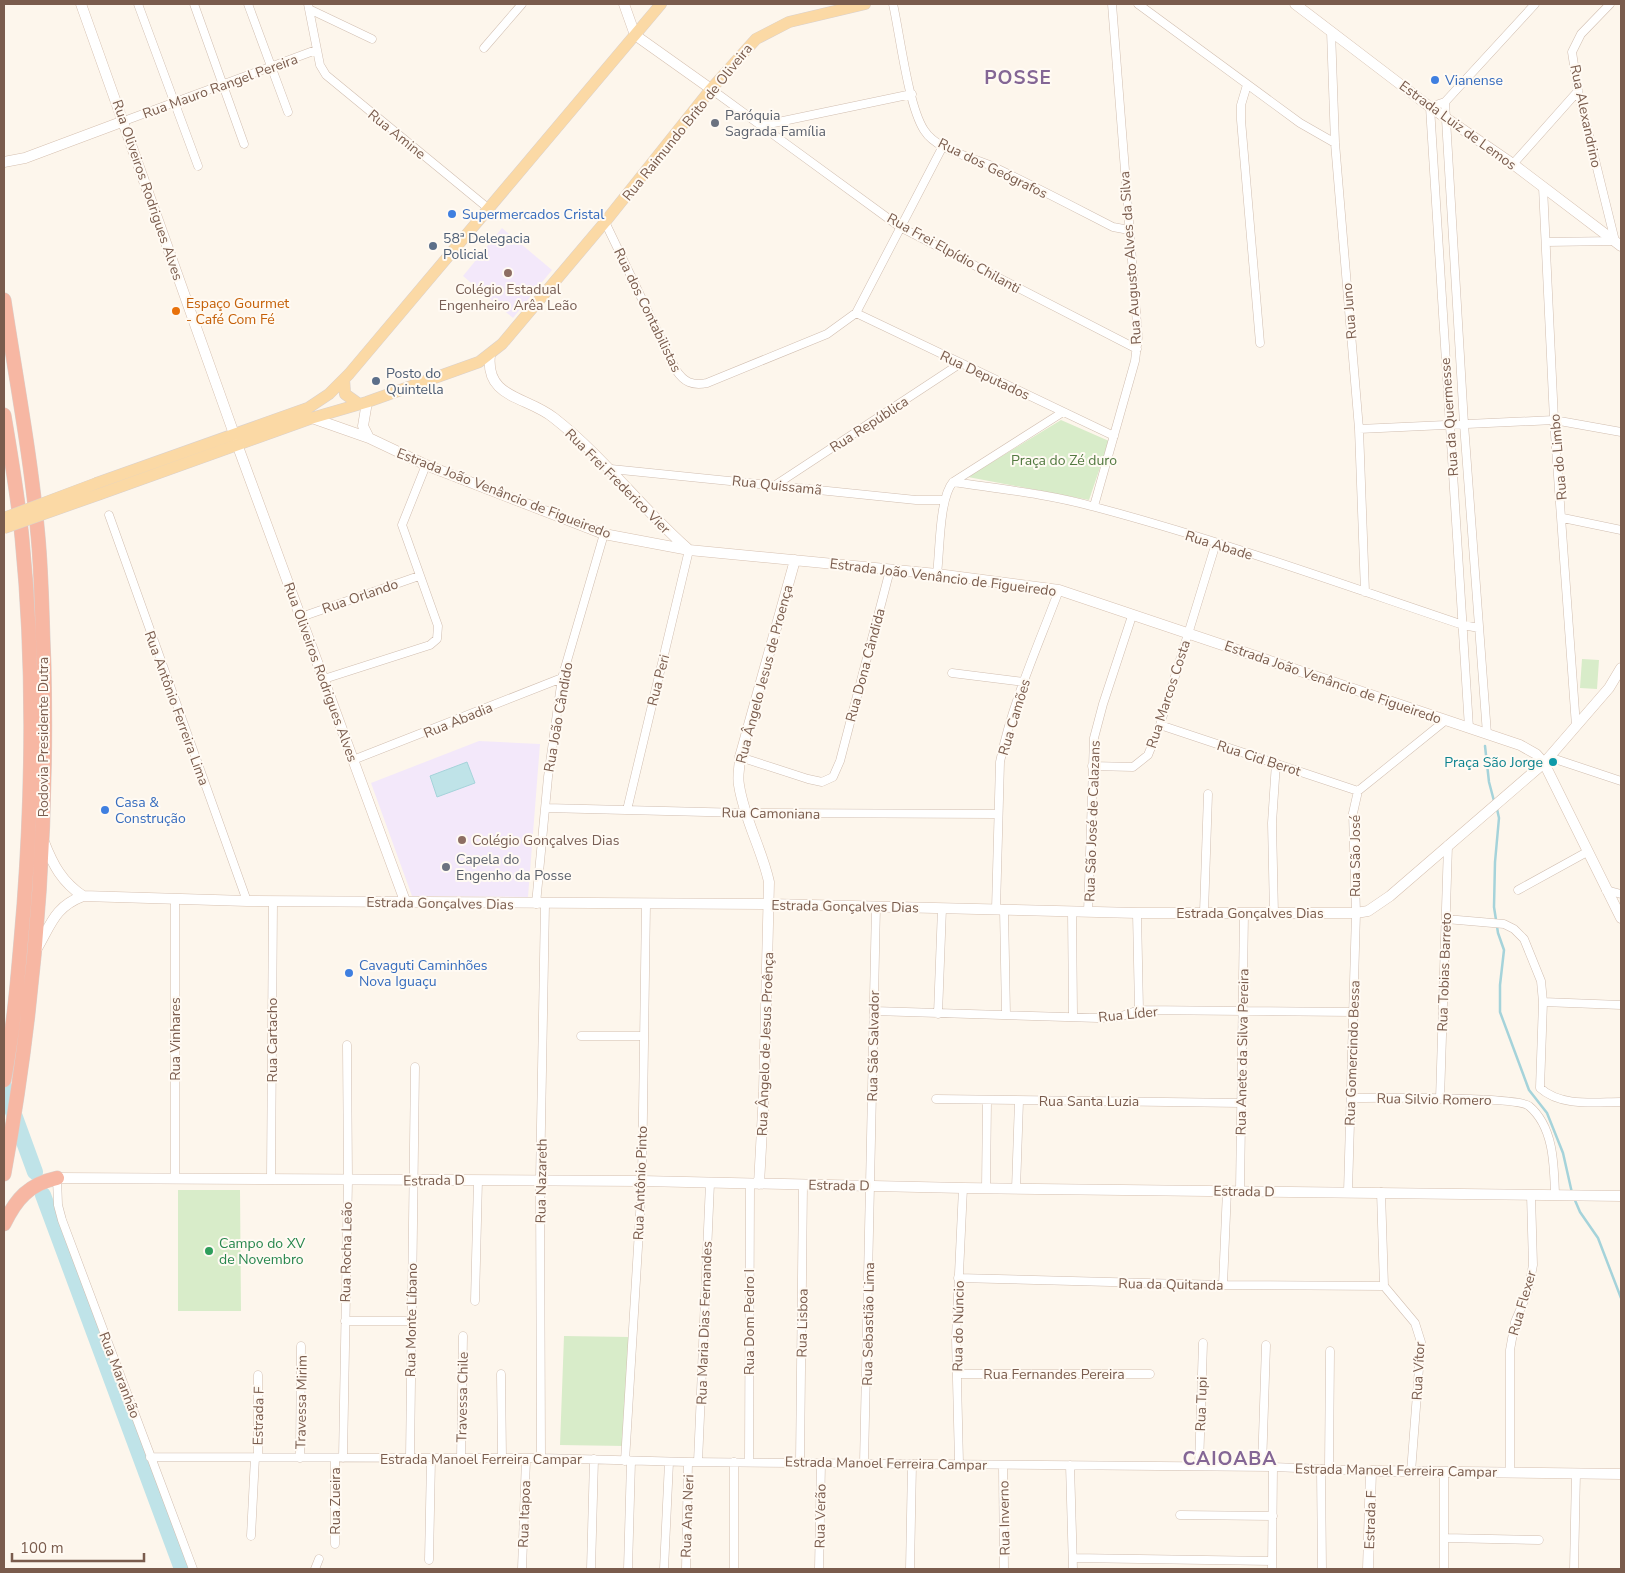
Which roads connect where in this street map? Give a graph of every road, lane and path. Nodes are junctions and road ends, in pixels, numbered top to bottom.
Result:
1 (81, 4) edge
2 (138, 4) edge
3 (194, 4) edge
4 (248, 4) edge
5 (522, 4) edge
6 (624, 4) edge
7 (661, 4) edge
8 (865, 4) edge
9 (893, 4) edge
10 (1112, 4) edge
11 (1138, 4) edge
12 (1295, 4) edge
13 (1523, 4) edge
14 (1535, 4) edge
15 (1610, 4) edge
16 (308, 6) edge
17 (1529, 10) junction
18 (1331, 30) junction
19 (635, 35) junction
20 (372, 39) dead end
21 (484, 48) dead end
22 (316, 50) junction
23 (272, 67) junction
24 (223, 85) junction
25 (1247, 85) junction
26 (711, 89) junction
27 (1578, 91) junction
28 (912, 94) junction
29 (175, 102) junction
30 (1445, 102) junction
31 (1430, 107) junction
32 (288, 112) dead end
33 (1445, 118) junction
34 (124, 121) junction
35 (764, 125) junction
36 (1335, 143) junction
37 (244, 144) dead end
38 (942, 146) junction
39 (5, 164) edge
40 (1513, 164) junction
41 (198, 166) dead end
42 (1543, 187) junction
43 (489, 209) junction
44 (605, 222) junction
45 (900, 227) junction
46 (1130, 230) junction
47 (1546, 242) junction
48 (1618, 243) edge
49 (4, 300) edge
50 (856, 313) junction
51 (1260, 343) dead end
52 (1137, 349) junction
53 (490, 355) junction
54 (960, 363) junction
55 (344, 379) junction
56 (363, 403) junction
57 (1063, 412) junction
58 (310, 413) junction
59 (4, 415) edge
60 (1554, 420) junction
61 (1464, 424) junction
62 (1450, 425) junction
63 (1359, 429) junction
64 (1621, 432) edge
65 (1114, 436) junction
66 (368, 438) junction
67 (236, 439) junction
68 (426, 465) junction
69 (610, 469) junction
70 (953, 482) junction
71 (777, 484) junction
72 (98, 488) junction
73 (944, 500) junction
74 (1094, 506) junction
75 (109, 515) dead end
76 (4, 518) edge
77 (1563, 518) junction
78 (4, 528) edge
79 (1621, 530) edge
80 (604, 534) junction
81 (1216, 543) junction
82 (689, 550) junction
83 (795, 560) junction
84 (890, 570) junction
85 (937, 574) junction
86 (419, 576) junction
87 (1059, 590) junction
88 (1365, 592) junction
89 (1132, 616) junction
90 (301, 617) junction
91 (1463, 625) junction
92 (1479, 628) junction
93 (1188, 633) junction
94 (1621, 668) edge
95 (952, 673) dead end
96 (562, 678) junction
97 (324, 679) junction
98 (1024, 682) junction
99 (1446, 720) junction
100 (1160, 725) junction
101 (1576, 726) junction
102 (1469, 728) junction
103 (1487, 734) junction
104 (740, 757) junction
105 (353, 760) junction
106 (1547, 760) junction
107 (1276, 763) junction
108 (1092, 766) junction
109 (1621, 781) edge
110 (1358, 791) junction
111 (1208, 794) dead end
112 (546, 808) junction
113 (627, 810) junction
114 (745, 813) junction
115 (997, 814) junction
116 (43, 841) junction
117 (1448, 844) junction
118 (1587, 852) junction
119 (1518, 890) dead end
120 (1606, 890) junction
121 (1621, 894) edge
122 (83, 896) junction
123 (175, 900) junction
124 (247, 901) junction
125 (273, 901) junction
126 (405, 901) junction
127 (541, 904) junction
128 (646, 904) junction
129 (770, 904) junction
130 (876, 906) junction
131 (942, 908) junction
132 (1000, 909) junction
133 (1072, 911) junction
134 (1088, 912) junction
135 (1204, 912) junction
136 (1137, 913) junction
137 (1244, 913) junction
138 (1356, 913) junction
139 (1274, 914) junction
140 (1621, 918) edge
141 (1446, 919) junction
142 (35, 951) junction
143 (1542, 1002) junction
144 (1621, 1005) edge
145 (1139, 1010) junction
146 (874, 1011) junction
147 (1242, 1011) junction
148 (1353, 1012) junction
149 (938, 1014) junction
150 (1006, 1015) junction
151 (1073, 1016) junction
152 (581, 1036) dead end
153 (643, 1036) junction
154 (347, 1045) dead end
155 (415, 1067) dead end
156 (4, 1080) edge
157 (1351, 1098) junction
158 (936, 1099) dead end
159 (1440, 1099) junction
160 (987, 1100) junction
161 (1019, 1101) junction
162 (1621, 1102) edge
163 (1241, 1103) junction
164 (4, 1174) edge
165 (57, 1178) junction
166 (175, 1178) junction
167 (271, 1178) junction
168 (348, 1180) junction
169 (478, 1180) junction
170 (414, 1181) junction
171 (540, 1181) junction
172 (642, 1181) junction
173 (710, 1183) junction
174 (754, 1184) junction
175 (803, 1185) junction
176 (872, 1186) junction
177 (963, 1188) junction
178 (986, 1188) junction
179 (1016, 1189) junction
180 (1227, 1190) junction
181 (1240, 1190) junction
182 (1348, 1192) junction
183 (1381, 1192) junction
184 (1531, 1194) junction
185 (1558, 1195) junction
186 (1621, 1196) edge
187 (4, 1224) edge
188 (958, 1278) junction
189 (1223, 1285) junction
190 (1384, 1286) junction
191 (475, 1301) dead end
192 (345, 1321) junction
193 (410, 1321) junction
194 (463, 1336) dead end
195 (1203, 1343) dead end
196 (1266, 1345) dead end
197 (301, 1346) dead end
198 (1330, 1351) dead end
199 (501, 1374) dead end
200 (957, 1374) junction
201 (1150, 1374) dead end
202 (258, 1375) dead end
203 (150, 1457) junction
204 (256, 1457) junction
205 (300, 1458) junction
206 (339, 1458) junction
207 (410, 1458) junction
208 (461, 1458) junction
209 (502, 1458) junction
210 (541, 1458) junction
211 (431, 1459) junction
212 (526, 1459) junction
213 (594, 1460) junction
214 (628, 1461) junction
215 (749, 1461) junction
216 (669, 1462) junction
217 (688, 1462) junction
218 (698, 1462) junction
219 (734, 1462) junction
220 (800, 1462) junction
221 (821, 1463) junction
222 (864, 1463) junction
223 (959, 1463) junction
224 (912, 1464) junction
225 (1070, 1465) junction
226 (1003, 1466) junction
227 (1199, 1466) junction
228 (1262, 1467) junction
229 (1273, 1467) junction
230 (1325, 1469) junction
231 (1371, 1471) junction
232 (1411, 1472) junction
233 (1444, 1472) junction
234 (1510, 1472) junction
235 (1576, 1473) junction
236 (1621, 1474) edge
237 (1180, 1515) dead end
238 (1273, 1516) junction
239 (251, 1536) dead end
240 (1445, 1538) junction
241 (1539, 1540) dead end
242 (335, 1544) dead end
243 (1073, 1558) junction
244 (319, 1559) dead end
245 (429, 1560) dead end
246 (1272, 1565) edge
247 (193, 1569) edge
248 (315, 1569) edge
249 (522, 1569) edge
250 (591, 1569) edge
251 (628, 1569) edge
252 (664, 1569) edge
253 (686, 1569) edge
254 (734, 1569) edge
255 (818, 1569) edge
256 (910, 1569) edge
257 (1004, 1569) edge
258 (1073, 1569) edge
259 (1322, 1569) edge
260 (1368, 1569) edge
261 (1444, 1569) edge
262 (1574, 1569) edge

1 - 34 street, Rua Oliveiros Rodrigues Alves
2 - 29 street
3 - 24 street
4 - 23 street
5 - 21 street
6 - 19 street
7 - 19 main road
8 - 26 main road, Rua Raimundo Brito de Oliveira
9 - 28 street, Rua dos Geógrafos
10 - 46 street, Rua Augusto Alves da Silva
11 - 25 street
12 - 18 street, Estrada Luiz de Lemos
13 - 17 street
14 - 17 street
15 - 27 street, Rua Alexandrino
16 - 20 street
16 - 22 street, Rua Amine
17 - 30 street
18 - 31 street, Estrada Luiz de Lemos
18 - 36 street, Rua Juno
19 - 26 street, Rua Frei Elpídio Chilanti
19 - 43 main road
22 - 23 street, Rua Mauro Rangel Pereira
22 - 43 street, Rua Amine
23 - 24 street, Rua Mauro Rangel Pereira
23 - 32 street
24 - 29 street, Rua Mauro Rangel Pereira
24 - 37 street
25 - 36 street
25 - 51 street
26 - 35 street, Rua Frei Elpídio Chilanti
26 - 44 main road, Rua Raimundo Brito de Oliveira
27 - 40 street
27 - 48 street, Rua Alexandrino
28 - 35 street
28 - 38 street, Rua dos Geógrafos
29 - 34 street, Rua Mauro Rangel Pereira
29 - 41 street
30 - 31 street
30 - 33 street, Rua da Quermesse
31 - 33 street, Estrada Luiz de Lemos
31 - 62 street, Rua da Quermesse
33 - 40 street, Estrada Luiz de Lemos
33 - 61 street, Rua da Quermesse
34 - 39 street
34 - 67 street, Rua Oliveiros Rodrigues Alves
35 - 45 street, Rua Frei Elpídio Chilanti
36 - 63 street, Rua Juno
38 - 45 street, Rua dos Contabilistas
38 - 46 street, Rua dos Geógrafos
40 - 42 street, Estrada Luiz de Lemos
42 - 47 street, Rua do Limbo
42 - 48 street, Estrada Luiz de Lemos
43 - 55 main road
44 - 50 street, Rua dos Contabilistas
44 - 53 main road, Rua Raimundo Brito de Oliveira
45 - 50 street, Rua dos Contabilistas
45 - 52 street, Rua Frei Elpídio Chilanti
46 - 52 street, Rua Augusto Alves da Silva
47 - 48 street
47 - 60 street, Rua do Limbo
49 - 116 highway, Rodovia Presidente Dutra
50 - 54 street, Rua Deputados
52 - 65 street, Rua Augusto Alves da Silva
53 - 56 main road, Rua Raimundo Brito de Oliveira
53 - 69 street, Rua Frei Frederico Vier
54 - 57 street, Rua Deputados
54 - 71 street, Rua República
55 - 56 main road
55 - 58 main road
56 - 58 main road, Rua Raimundo Brito de Oliveira
56 - 66 street
57 - 65 street, Rua Deputados
57 - 70 street
58 - 66 street, Estrada João Venâncio de Figueiredo
58 - 67 main road
59 - 156 highway, Rodovia Presidente Dutra
60 - 61 street
60 - 64 street
60 - 77 street, Rua do Limbo
61 - 62 street
61 - 92 street, Rua da Quermesse
62 - 63 street
62 - 91 street, Rua da Quermesse
63 - 88 street, Rua Juno
65 - 74 street, Rua Augusto Alves da Silva
66 - 68 street, Estrada João Venâncio de Figueiredo
67 - 72 main road
67 - 90 street, Rua Oliveiros Rodrigues Alves
68 - 80 street, Estrada João Venâncio de Figueiredo
68 - 86 street
69 - 71 street, Rua Quissamã
69 - 82 street, Rua Frei Frederico Vier
70 - 73 street
70 - 74 street, Rua Abade
71 - 73 street, Rua Quissamã
72 - 76 main road, bridge
72 - 78 main road, bridge
73 - 85 street
74 - 81 street, Rua Abade
75 - 124 street, Rua Antônio Ferreira Lima
77 - 79 street
77 - 101 street, Rua do Limbo
80 - 82 street, Estrada João Venâncio de Figueiredo
80 - 96 street, Rua João Cândido
81 - 88 street, Rua Abade
81 - 93 street, Rua Marcos Costa
82 - 83 street, Estrada João Venâncio de Figueiredo
82 - 113 street, Rua Peri
83 - 84 street, Estrada João Venâncio de Figueiredo
83 - 104 street, Rua Ângelo Jesus de Proença
84 - 85 street, Estrada João Venâncio de Figueiredo
84 - 104 street, Rua Dona Cândida
85 - 87 street, Estrada João Venâncio de Figueiredo
86 - 90 street, Rua Orlando
86 - 97 street
87 - 89 street, Estrada João Venâncio de Figueiredo
87 - 98 street, Rua Camões
88 - 91 street, Rua Abade
89 - 93 street, Estrada João Venâncio de Figueiredo
89 - 108 street, Rua São José de Calazans
90 - 97 street, Rua Oliveiros Rodrigues Alves
91 - 92 street, Rua Abade
91 - 102 street, Rua da Quermesse
92 - 103 street, Rua da Quermesse
93 - 99 street, Estrada João Venâncio de Figueiredo
93 - 100 street, Rua Marcos Costa
94 - 101 street, Estrada Gonçalves Dias
95 - 98 street
96 - 105 street, Rua Abadia
96 - 112 street, Rua João Cândido
97 - 105 street, Rua Oliveiros Rodrigues Alves
98 - 115 street, Rua Camões
99 - 102 street, Estrada João Venâncio de Figueiredo
99 - 110 street
100 - 107 street, Rua Cid Berot
100 - 108 street, Rua Marcos Costa
101 - 106 street, Estrada Gonçalves Dias
102 - 103 street, Estrada João Venâncio de Figueiredo
103 - 106 street, Estrada João Venâncio de Figueiredo
104 - 114 street, Rua Ângelo Jesus de Proença
105 - 126 street, Rua Oliveiros Rodrigues Alves
106 - 109 street
106 - 117 street, Estrada Gonçalves Dias
106 - 118 street, Estrada João Venâncio de Figueiredo
107 - 110 street, Rua Cid Berot
107 - 139 street
108 - 134 street, Rua São José de Calazans
110 - 138 street, Rua São José
111 - 135 street
112 - 113 street, Rua Camoniana
112 - 127 street, Rua João Cândido
113 - 114 street, Rua Camoniana
114 - 115 street, Rua Camoniana
114 - 129 street, Rua Ângelo Jesus de Proença
115 - 132 street, Rua Camões
116 - 122 street
116 - 142 highway, Rodovia Presidente Dutra
117 - 138 street, Estrada Gonçalves Dias
117 - 141 street, Rua Tobias Barreto
118 - 119 street
118 - 120 street, Estrada João Venâncio de Figueiredo
120 - 121 street
120 - 140 street, Estrada João Venâncio de Figueiredo
122 - 123 street, Estrada Gonçalves Dias
122 - 142 street
123 - 124 street, Estrada Gonçalves Dias
123 - 166 street, Rua Vinhares
124 - 125 street, Estrada Gonçalves Dias
125 - 126 street, Estrada Gonçalves Dias
125 - 167 street, Rua Cartacho
126 - 127 street, Estrada Gonçalves Dias
127 - 128 street, Estrada Gonçalves Dias
127 - 171 street, Rua Nazareth
128 - 129 street, Estrada Gonçalves Dias
128 - 153 street, Rua Antônio Pinto
129 - 130 street, Estrada Gonçalves Dias
129 - 174 street, Rua Ângelo de Jesus Proênça
130 - 131 street, Estrada Gonçalves Dias
130 - 146 street, Rua São Salvador
131 - 132 street, Estrada Gonçalves Dias
131 - 149 street
132 - 133 street, Estrada Gonçalves Dias
132 - 150 street, Rua Camões
133 - 134 street, Estrada Gonçalves Dias
133 - 151 street
134 - 136 street, Estrada Gonçalves Dias
135 - 136 street, Estrada Gonçalves Dias
135 - 137 street, Estrada Gonçalves Dias
136 - 145 street
137 - 139 street, Estrada Gonçalves Dias
137 - 147 street, Rua Anete da Silva Pereira
138 - 139 street, Estrada Gonçalves Dias
138 - 148 street, Rua Gomercindo Bessa
141 - 143 street
141 - 159 street, Rua Tobias Barreto
142 - 164 highway, Rodovia Presidente Dutra
143 - 144 street
143 - 162 street
145 - 147 street, Rua Líder
145 - 151 street, Rua Líder
146 - 149 street, Rua Líder
146 - 176 street, Rua São Salvador
147 - 148 street, Rua Líder
147 - 163 street, Rua Anete da Silva Pereira
148 - 157 street, Rua Gomercindo Bessa
149 - 150 street, Rua Líder
150 - 151 street, Rua Líder
152 - 153 street
153 - 172 street, Rua Antônio Pinto
154 - 168 street, Rua Rocha Leão
155 - 170 street, Rua Monte Líbano
157 - 159 street, Rua Silvio Romero
157 - 182 street, Rua Gomercindo Bessa
158 - 160 street, Rua Santa Luzia
159 - 185 street, Rua Silvio Romero
160 - 161 street, Rua Santa Luzia
160 - 178 street
161 - 163 street, Rua Santa Luzia
161 - 179 street
163 - 181 street, Rua Anete da Silva Pereira
165 - 166 street, Estrada D
165 - 187 highway
165 - 203 street, Rua Maranhão
166 - 167 street, Estrada D
167 - 168 street, Estrada D
168 - 170 street, Estrada D
168 - 192 street, Rua Rocha Leão
169 - 170 street, Estrada D
169 - 171 street, Estrada D
169 - 191 street
170 - 193 street, Rua Monte Líbano
171 - 172 street, Estrada D
171 - 210 street, Rua Nazareth
172 - 173 street, Estrada D
172 - 214 street, Rua Antônio Pinto
173 - 174 street, Estrada D
173 - 218 street, Rua Maria Dias Fernandes
174 - 175 street, Estrada D
174 - 215 street, Rua Dom Pedro I
175 - 176 street, Estrada D
175 - 220 street, Rua Lisboa
176 - 177 street, Estrada D
176 - 222 street, Rua Sebastião Lima
177 - 178 street, Estrada D
177 - 188 street, Rua do Núncio
178 - 179 street, Estrada D
179 - 180 street, Estrada D
180 - 181 street, Estrada D
180 - 189 street
181 - 182 street, Estrada D
182 - 183 street, Estrada D
183 - 184 street, Estrada D
183 - 190 street
184 - 185 street, Estrada D
184 - 234 street, Rua Flexer
185 - 186 street, Estrada D
188 - 189 street, Rua da Quitanda
188 - 200 street, Rua do Núncio
189 - 190 street, Rua da Quitanda
190 - 232 street, Rua Vítor
192 - 193 street
192 - 206 street, Rua Rocha Leão
193 - 207 street, Rua Monte Líbano
194 - 208 street, Travessa Chile
195 - 227 street, Rua Tupi
196 - 228 street
197 - 205 street, Travessa Mirim
198 - 230 street
199 - 209 street
200 - 201 street, Rua Fernandes Pereira
200 - 223 street, Rua do Núncio
202 - 204 street, Estrada F
203 - 204 street, Estrada Manoel Ferreira Campar
203 - 247 street, Rua Maranhão
204 - 205 street, Estrada Manoel Ferreira Campar
204 - 239 street, Estrada F
205 - 206 street, Estrada Manoel Ferreira Campar
206 - 207 street, Estrada Manoel Ferreira Campar
206 - 242 street, Rua Zueira
207 - 211 street, Estrada Manoel Ferreira Campar
208 - 209 street, Estrada Manoel Ferreira Campar
208 - 211 street, Estrada Manoel Ferreira Campar
209 - 212 street, Estrada Manoel Ferreira Campar
210 - 212 street, Estrada Manoel Ferreira Campar
210 - 213 street, Estrada Manoel Ferreira Campar
211 - 245 street
212 - 249 street, Rua Itapoa
213 - 214 street, Estrada Manoel Ferreira Campar
213 - 250 street
214 - 216 street, Estrada Manoel Ferreira Campar
214 - 251 street, Rua Antônio Pinto
215 - 219 street, Estrada Manoel Ferreira Campar
215 - 220 street, Estrada Manoel Ferreira Campar
216 - 217 street, Estrada Manoel Ferreira Campar
216 - 252 street
217 - 218 street, Estrada Manoel Ferreira Campar
217 - 253 street, Rua Ana Neri
218 - 219 street, Estrada Manoel Ferreira Campar
219 - 254 street
220 - 221 street, Estrada Manoel Ferreira Campar
221 - 222 street, Estrada Manoel Ferreira Campar
221 - 255 street, Rua Verão
222 - 224 street, Estrada Manoel Ferreira Campar
223 - 224 street, Estrada Manoel Ferreira Campar
223 - 226 street, Estrada Manoel Ferreira Campar
224 - 256 street
225 - 226 street, Estrada Manoel Ferreira Campar
225 - 227 street, Estrada Manoel Ferreira Campar
225 - 243 street
226 - 257 street, Rua Inverno
227 - 228 street, Estrada Manoel Ferreira Campar
228 - 229 street, Estrada Manoel Ferreira Campar
229 - 230 street, Estrada Manoel Ferreira Campar
229 - 238 street
230 - 231 street, Estrada Manoel Ferreira Campar
230 - 259 street
231 - 232 street, Estrada Manoel Ferreira Campar
231 - 260 street, Estrada F
232 - 233 street, Estrada Manoel Ferreira Campar
233 - 234 street, Estrada Manoel Ferreira Campar
233 - 240 street
234 - 235 street, Estrada Manoel Ferreira Campar
235 - 236 street, Estrada Manoel Ferreira Campar
235 - 262 street
237 - 238 street
238 - 246 street
240 - 241 street
240 - 261 street
243 - 246 street
243 - 258 street
244 - 248 street

